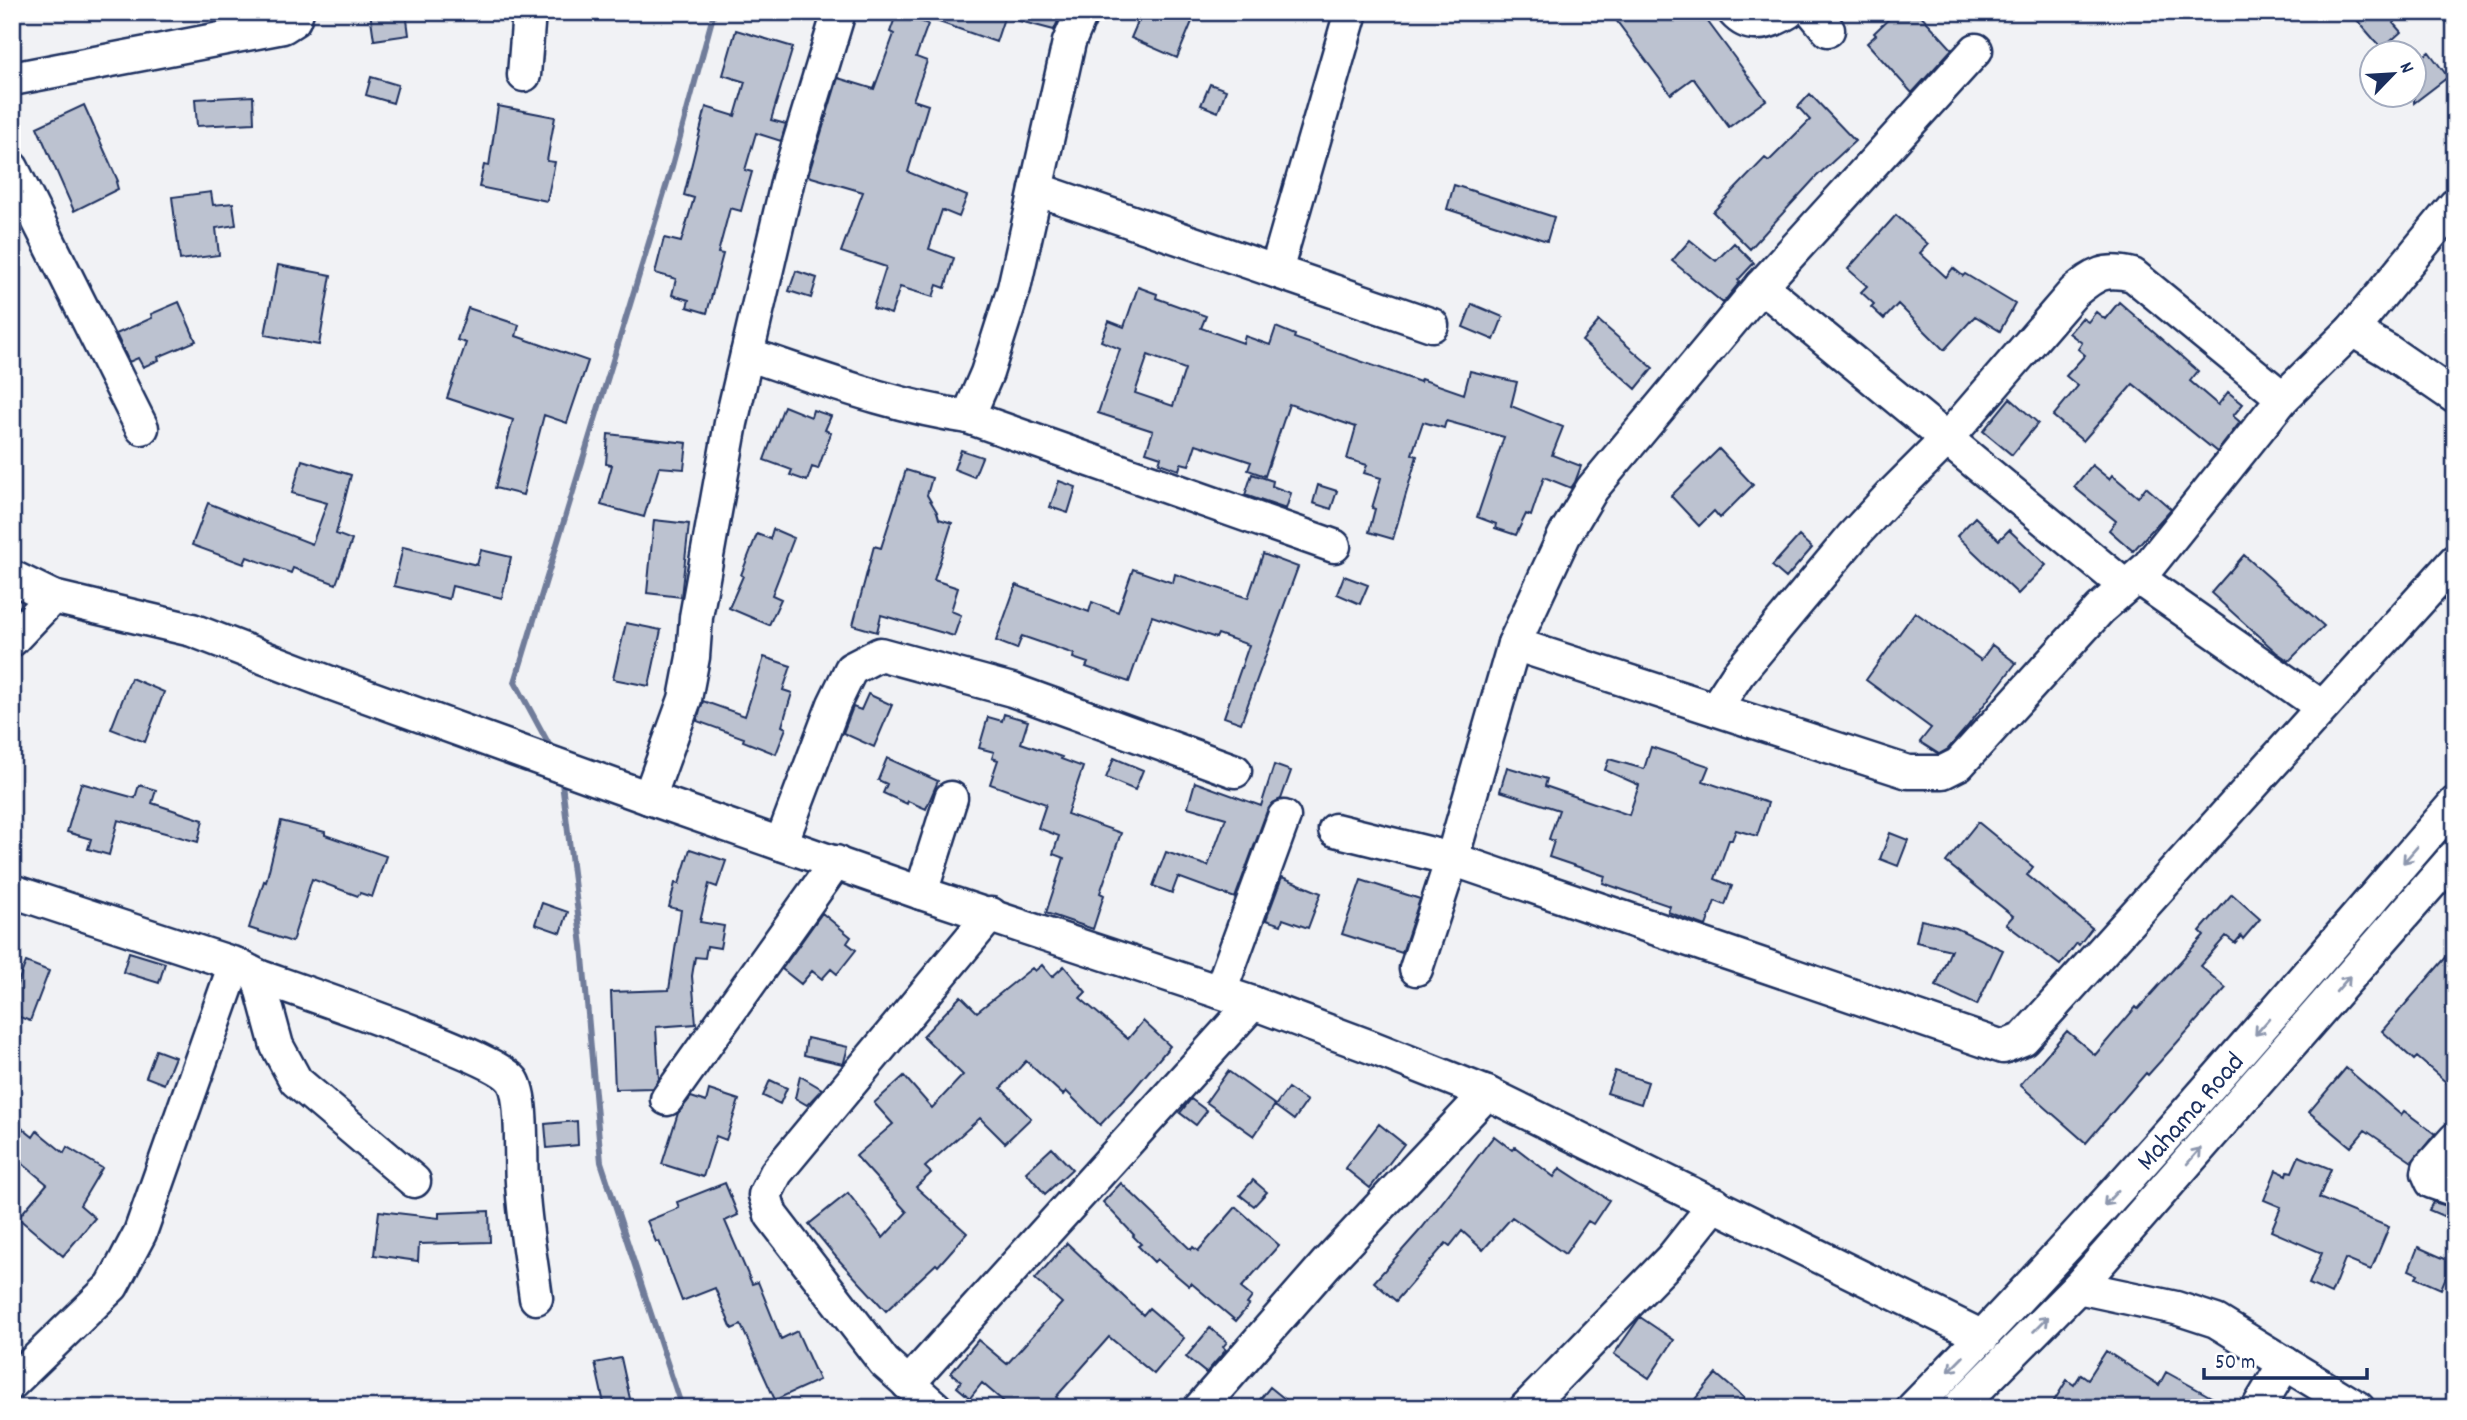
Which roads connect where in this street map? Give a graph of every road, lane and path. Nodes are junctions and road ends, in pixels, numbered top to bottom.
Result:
1 (297, 12) edge
2 (529, 12) edge
3 (838, 12) edge
4 (1082, 12) edge
5 (1351, 12) edge
6 (1734, 12) edge
7 (1788, 12) edge
8 (1976, 50) dead end
9 (524, 75) dead end
10 (12, 79) edge
11 (12, 168) edge
12 (1036, 189) junction
13 (2455, 205) edge
14 (1276, 271) junction
15 (1761, 286) junction
16 (1432, 325) dead end
17 (2352, 330) junction
18 (747, 354) junction
19 (2455, 397) edge
20 (2283, 398) junction
21 (968, 417) junction
22 (142, 428) dead end
23 (1947, 439) junction
24 (1334, 546) dead end
25 (2455, 561) edge
26 (12, 577) edge
27 (2132, 582) junction
28 (53, 597) junction
29 (12, 640) edge
30 (1514, 644) junction
31 (2322, 707) junction
32 (1715, 709) junction
33 (1235, 771) dead end
34 (649, 798) junction
35 (951, 798) dead end
36 (2455, 803) edge
37 (1284, 817) dead end
38 (1335, 830) dead end
39 (781, 844) junction
40 (2455, 856) edge
41 (1452, 859) junction
42 (836, 862) junction
43 (12, 891) edge
44 (921, 893) junction
45 (991, 914) junction
46 (1416, 969) dead end
47 (247, 970) junction
48 (1220, 992) junction
49 (1253, 1003) junction
50 (1486, 1093) junction
51 (667, 1099) dead end
52 (2455, 1139) edge
53 (414, 1181) dead end
54 (2455, 1190) edge
55 (1715, 1204) junction
56 (2078, 1287) junction
57 (536, 1298) dead end
58 (1983, 1337) junction
59 (2285, 1363) junction
60 (12, 1383) edge
61 (908, 1384) junction
62 (936, 1408) edge
63 (1200, 1408) edge
64 (1526, 1408) edge
65 (1913, 1408) edge
66 (1958, 1408) edge
67 (2258, 1408) edge
68 (2357, 1408) edge

1 - 10 street
2 - 9 street
3 - 18 street
4 - 12 street
5 - 14 street
6 - 7 street
8 - 15 street
11 - 22 street
12 - 14 street
12 - 21 street
13 - 17 street
14 - 16 street
15 - 23 street
15 - 30 street
17 - 19 street
17 - 20 street
18 - 21 street
18 - 34 street
20 - 23 street
20 - 27 street
21 - 24 street
23 - 27 street
23 - 32 street
25 - 31 street
26 - 28 street
27 - 31 street
27 - 32 street
28 - 29 street
28 - 34 street
30 - 32 street
30 - 41 street
31 - 41 street
33 - 39 street
34 - 39 street
35 - 44 street
36 -> 58 street, Mahama Road
37 - 48 street
38 - 41 street
39 - 42 street
56 -> 40 street, Mahama Road
41 - 46 street
42 - 44 street
42 - 51 street
43 - 47 street
44 - 45 street
45 - 48 street
45 - 61 street
47 - 53 street
47 - 57 street
47 - 60 street
48 - 49 street
49 - 50 street
49 - 61 street
50 - 55 street
50 - 63 street
52 - 54 street
55 - 58 street
55 - 64 street
56 - 59 street
66 -> 56 street, Mahama Road
58 -> 65 street, Mahama Road
59 - 67 street
59 - 68 street
61 - 62 street

